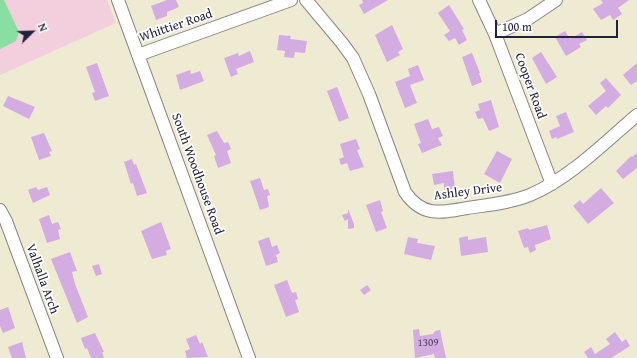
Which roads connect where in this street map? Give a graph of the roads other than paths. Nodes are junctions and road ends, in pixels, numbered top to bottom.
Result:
1 (118, 0) edge
2 (291, 0) edge
3 (306, 0) edge
4 (479, 0) edge
5 (556, 0) edge
6 (495, 34) junction
7 (138, 55) junction
8 (637, 115) edge
9 (552, 184) junction
10 (0, 210) edge
11 (57, 358) edge
12 (249, 358) edge

1 - 7 street, South Woodhouse Road
2 - 7 street, Whittier Road
3 - 9 street, Ashley Drive
4 - 6 street, Cooper Road
5 - 6 street
6 - 9 street, Cooper Road
7 - 12 street, South Woodhouse Road
8 - 9 street, Ashley Drive
10 - 11 street, Valhalla Arch

